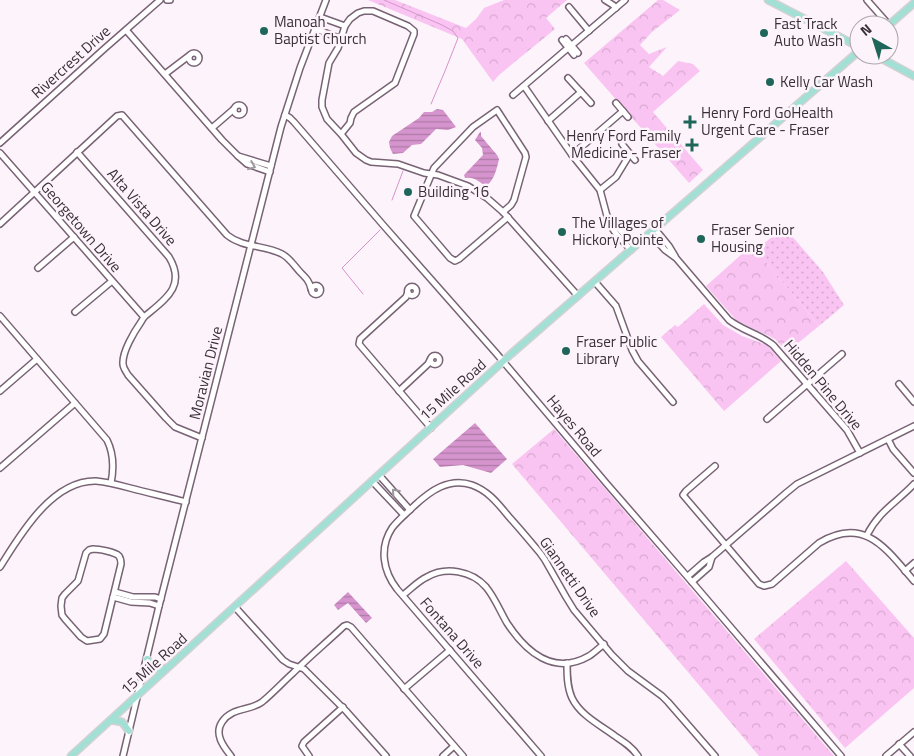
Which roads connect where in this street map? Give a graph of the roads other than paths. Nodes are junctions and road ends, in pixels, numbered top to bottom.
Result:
1 (160, 0) edge
2 (326, 0) edge
3 (605, 0) edge
4 (625, 0) edge
5 (768, 0) edge
6 (867, 0) edge
7 (914, 3) edge
8 (569, 7) dead end
9 (616, 8) junction
10 (880, 15) edge
11 (899, 16) edge
12 (320, 17) junction
13 (345, 26) junction
14 (316, 29) junction
15 (126, 30) junction
16 (589, 30) junction
17 (341, 39) junction
18 (564, 40) dead end
19 (849, 42) edge
20 (570, 47) junction
21 (576, 54) dead end
22 (188, 58) dead end
23 (849, 60) edge
24 (894, 65) edge
25 (164, 74) junction
26 (914, 76) edge
27 (568, 78) dead end
28 (524, 86) junction
29 (581, 92) junction
30 (513, 95) dead end
31 (616, 103) dead end
32 (591, 104) dead end
33 (234, 111) dead end
34 (623, 111) junction
35 (284, 115) junction
36 (628, 117) dead end
37 (548, 121) junction
38 (212, 128) junction
39 (341, 134) junction
40 (0, 144) edge
41 (622, 144) dead end
42 (77, 152) junction
43 (0, 153) edge
44 (572, 154) junction
45 (630, 154) junction
46 (635, 160) dead end
47 (271, 169) junction
48 (431, 174) junction
49 (600, 190) junction
50 (35, 193) junction
51 (503, 212) junction
52 (508, 217) junction
53 (0, 224) edge
54 (652, 231) junction
55 (74, 237) junction
56 (251, 246) junction
57 (633, 248) junction
58 (38, 268) dead end
59 (112, 281) junction
60 (595, 282) junction
61 (312, 286) dead end
62 (409, 295) dead end
63 (578, 296) junction
64 (76, 312) dead end
65 (0, 316) edge
66 (144, 318) junction
67 (842, 354) dead end
68 (37, 359) junction
69 (503, 362) junction
70 (431, 363) dead end
71 (808, 384) junction
72 (899, 384) dead end
73 (0, 391) edge
74 (399, 391) junction
75 (673, 402) dead end
76 (914, 402) edge
77 (75, 403) junction
78 (768, 419) dead end
79 (914, 426) edge
80 (431, 428) junction
81 (202, 438) junction
82 (888, 439) junction
83 (860, 453) junction
84 (715, 466) dead end
85 (0, 468) edge
86 (914, 473) edge
87 (379, 475) junction
88 (372, 481) junction
89 (111, 483) junction
90 (914, 484) edge
91 (186, 502) junction
92 (410, 510) junction
93 (404, 515) junction
94 (867, 536) junction
95 (725, 546) junction
96 (712, 557) junction
97 (914, 563) edge
98 (0, 567) edge
99 (905, 571) junction
100 (688, 576) junction
101 (914, 581) edge
102 (692, 582) junction
103 (114, 594) junction
104 (403, 595) junction
105 (161, 599) junction
106 (159, 606) junction
107 (235, 607) junction
108 (604, 644) junction
109 (450, 650) junction
110 (147, 659) junction
111 (567, 663) junction
112 (169, 667) junction
113 (298, 668) junction
114 (404, 689) junction
115 (138, 695) junction
116 (343, 707) junction
117 (110, 720) junction
118 (129, 731) junction
119 (914, 732) edge
120 (899, 744) junction
121 (454, 746) junction
122 (71, 756) edge
123 (123, 756) edge
124 (230, 756) edge
125 (309, 756) edge
126 (386, 756) edge
127 (443, 756) edge
128 (463, 756) edge
129 (541, 756) edge
130 (638, 756) edge
131 (715, 756) edge
132 (841, 756) edge
133 (886, 756) edge
134 (910, 756) edge

1 - 15 street, Rivercrest Drive
2 - 12 street, Moravian Drive
3 - 9 street
4 - 9 street
5 - 19 main road
6 - 10 street
7 - 11 main road
8 - 16 street
9 - 16 street
12 - 13 street
12 - 14 street, Moravian Drive
13 - 17 street
13 - 39 street
14 - 17 street
14 - 35 street, Moravian Drive
15 - 25 street
15 - 40 street, Rivercrest Drive
16 - 20 street
17 - 39 street
18 - 20 street
20 - 21 street
20 - 28 street
22 - 25 street
23 - 54 main road, 15 Mile Road
24 - 26 main road
25 - 38 street
27 - 29 street
28 - 30 street
28 - 37 street
29 - 32 street
29 - 37 street
31 - 34 street
33 - 38 street
34 - 36 street
34 - 44 street
35 - 47 street, Moravian Drive
35 - 69 street, Hayes Road
37 - 44 street
38 - 47 street
39 - 48 street
41 - 45 street
42 - 50 street
42 - 56 street
42 - 66 street, Alta Vista Drive
43 - 50 street, Georgetown Drive
44 - 49 street
45 - 46 street
45 - 49 street
47 - 56 street, Moravian Drive
48 - 51 street
48 - 51 street
48 - 52 street
49 - 57 street
50 - 53 street
50 - 55 street, Georgetown Drive
51 - 52 street
52 - 63 street
54 - 57 main road, 15 Mile Road
54 - 71 street, Hidden Pine Drive
55 - 58 street
55 - 59 street, Georgetown Drive
56 - 61 street
56 - 81 street, Moravian Drive
57 - 60 main road, 15 Mile Road
59 - 64 street
59 - 66 street, Georgetown Drive
60 - 63 main road, 15 Mile Road
60 - 75 street
62 - 74 street
63 - 69 main road, 15 Mile Road
65 - 68 street
66 - 81 street, Alta Vista Drive
67 - 71 street
68 - 73 street
68 - 77 street
69 - 80 main road, 15 Mile Road
69 - 100 street, Hayes Road
70 - 74 street
71 - 78 street
71 - 83 street, Hidden Pine Drive
72 - 76 street
74 - 80 street
77 - 85 street
77 - 89 street
79 - 82 street
80 - 87 main road, 15 Mile Road
81 - 91 street, Moravian Drive
82 - 83 street
82 - 86 street
83 - 95 street
84 - 95 street
87 - 88 main road, 15 Mile Road
92 -> 87 street
88 - 93 street
88 - 107 main road, 15 Mile Road
89 - 91 street
89 - 98 street
90 - 94 street
91 - 105 street, Moravian Drive
92 - 93 street, Fontana Drive
92 - 108 street, Giannetti Drive
93 - 104 street, Fontana Drive
94 - 95 street
94 - 99 street
95 - 96 street
96 - 100 street
96 - 102 street
97 - 99 street
99 - 101 street
100 - 102 street, Hayes Road
102 - 132 street, Hayes Road
103 - 103 street
103 - 105 street
103 - 106 street
104 - 109 street, Fontana Drive
104 - 111 street
105 - 106 street, Moravian Drive
106 - 110 street, Moravian Drive
107 - 112 main road, 15 Mile Road
107 - 113 street
108 - 111 street
108 - 131 street, Giannetti Drive
109 - 114 street
109 - 129 street, Fontana Drive
110 - 112 main road
110 - 115 street, Moravian Drive
111 - 130 street
112 - 115 main road, 15 Mile Road
113 - 114 street
113 - 116 street
113 - 124 street
114 - 121 street
115 - 117 main road, 15 Mile Road
115 - 118 street, Moravian Drive
116 - 125 street
116 - 126 street
117 - 118 main road
117 - 122 main road, 15 Mile Road
118 - 123 street, Moravian Drive
119 - 120 street
120 - 133 street
120 - 134 street
121 - 127 street
121 - 128 street

